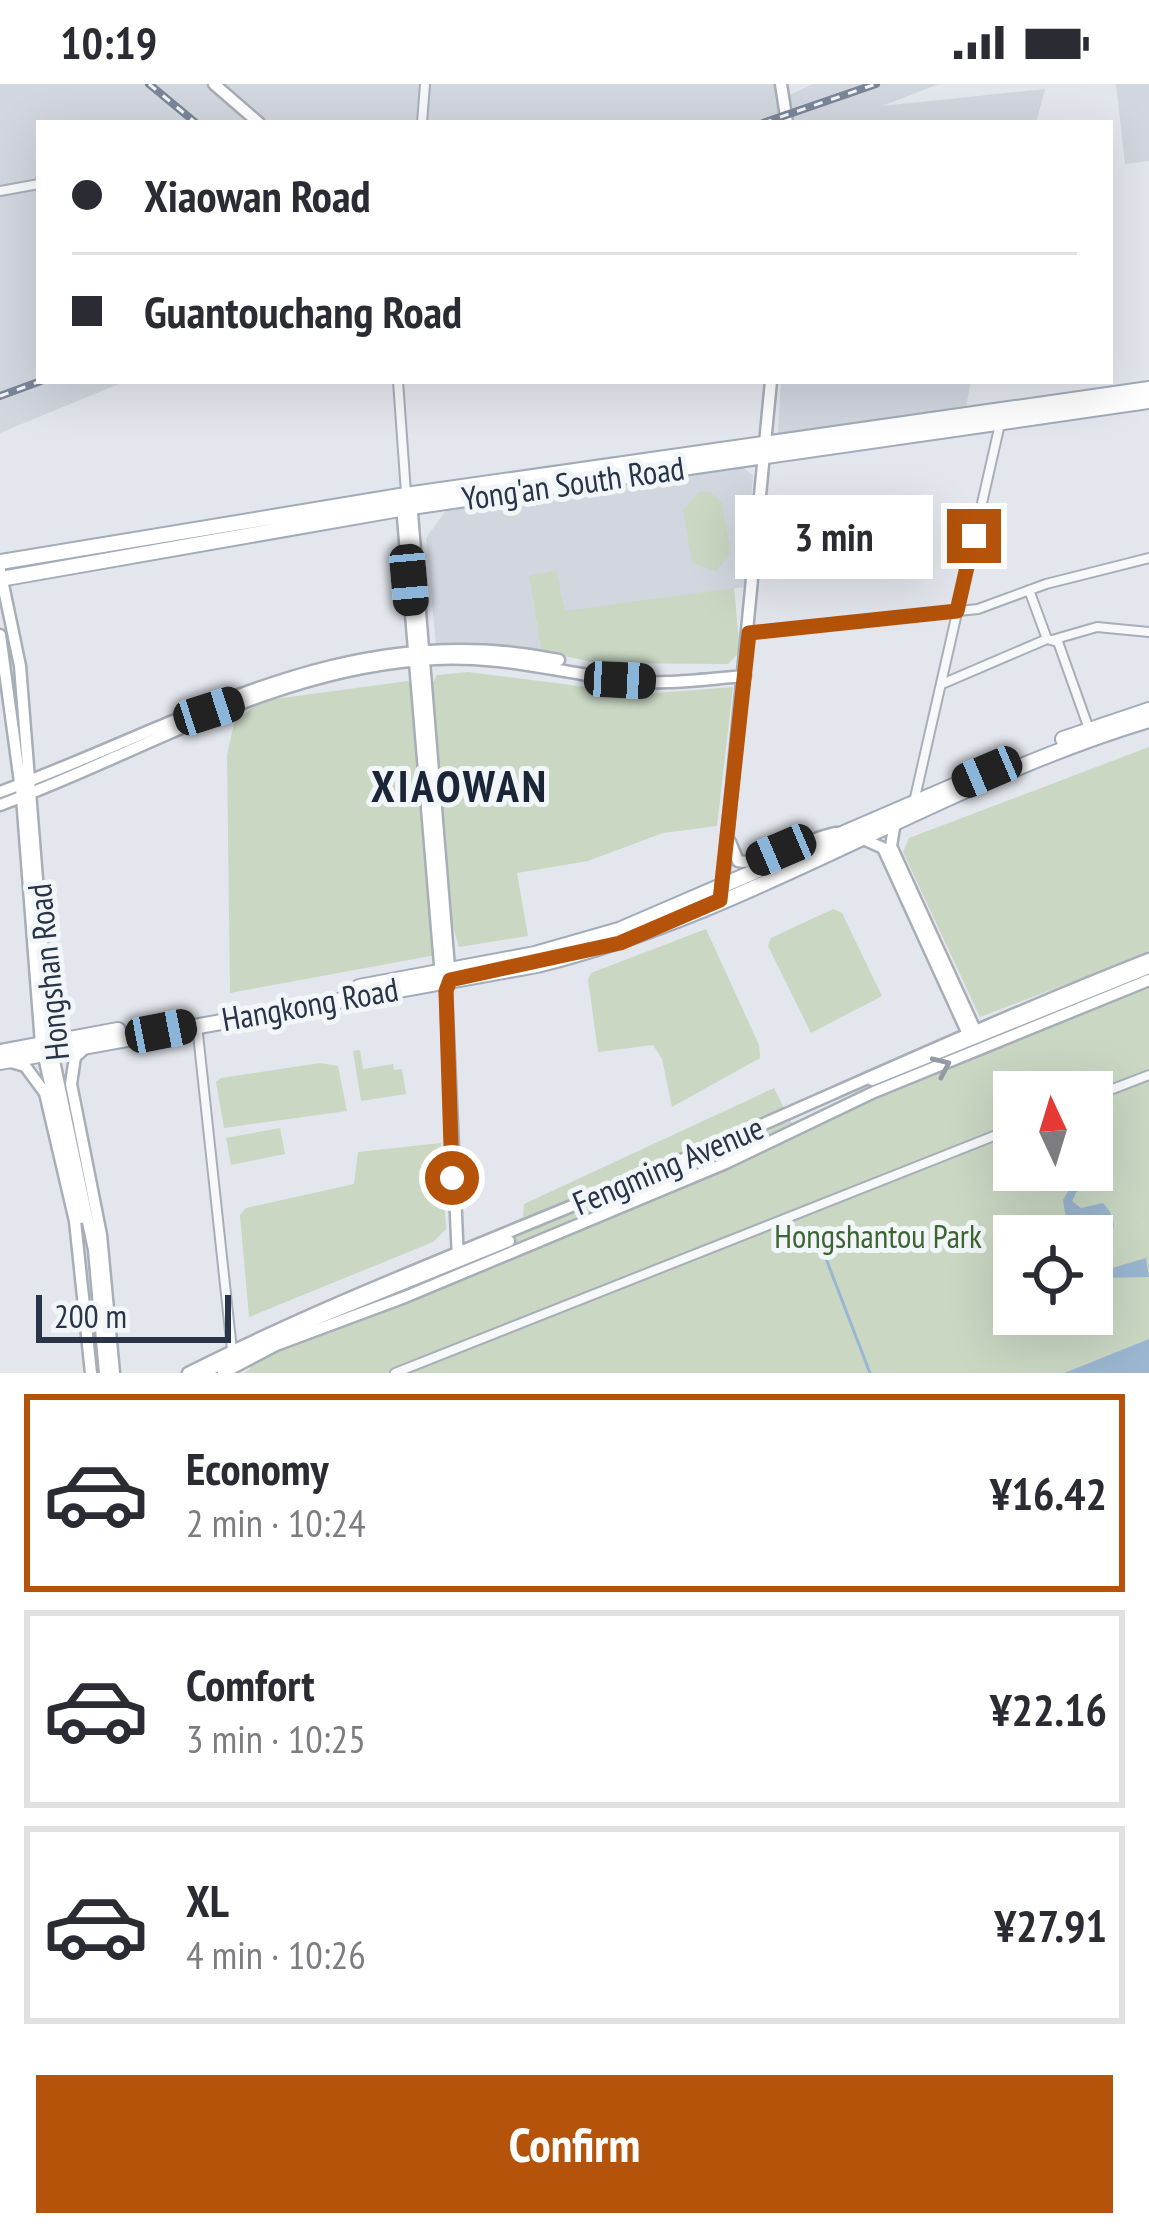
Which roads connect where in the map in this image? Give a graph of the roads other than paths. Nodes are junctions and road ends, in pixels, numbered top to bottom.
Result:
1 (214, 84) edge
2 (424, 84) edge
3 (781, 84) edge
4 (256, 120) edge
5 (422, 120) edge
6 (787, 120) edge
7 (36, 185) edge
8 (0, 191) edge
9 (398, 384) edge
10 (771, 384) edge
11 (1149, 389) edge
12 (1149, 401) edge
13 (1000, 423) junction
14 (765, 449) junction
15 (406, 500) junction
16 (1149, 558) edge
17 (1, 572) edge
18 (1030, 590) junction
19 (957, 611) junction
20 (1149, 632) edge
21 (749, 633) junction
22 (0, 634) edge
23 (1049, 640) junction
24 (420, 656) junction
25 (746, 673) junction
26 (940, 685) junction
27 (1149, 710) edge
28 (1149, 720) edge
29 (1089, 729) junction
30 (26, 789) junction
31 (0, 792) edge
32 (914, 803) junction
33 (0, 805) edge
34 (895, 822) junction
35 (728, 830) junction
36 (856, 834) junction
37 (722, 893) junction
38 (1149, 964) edge
39 (445, 979) junction
40 (1149, 980) edge
41 (197, 1024) junction
42 (972, 1033) junction
43 (89, 1045) junction
44 (47, 1048) junction
45 (2, 1058) edge
46 (1149, 1075) edge
47 (1113, 1089) edge
48 (792, 1120) junction
49 (993, 1136) edge
50 (753, 1138) junction
51 (458, 1259) junction
52 (232, 1350) junction
53 (102, 1373) edge
54 (188, 1373) edge
55 (204, 1373) edge
56 (223, 1373) edge
57 (395, 1373) edge

1 - 4 street
2 - 5 street
3 - 6 street
7 - 8 street
9 - 15 street
10 - 14 street
11 - 14 main road, Yong'an South Road
12 - 13 main road, Yong'an South Road
13 - 14 main road, Yong'an South Road
13 - 19 street
14 - 15 main road, Yong'an South Road
14 - 21 street
15 - 17 main road, Yong'an South Road
15 - 24 street
16 - 18 street
17 - 30 street, Hongshan Road
18 - 19 street
18 - 23 street
19 - 21 street
19 - 26 street
20 - 23 street
21 - 25 street
22 - 30 street, Hongshan Road
23 - 26 street
23 - 29 street
24 - 25 street
24 - 30 street
24 - 39 street
25 - 35 street
26 - 32 street
27 - 29 main road, Hangkong Road
28 - 34 main road, Hangkong Road
29 - 32 main road, Hangkong Road
30 - 31 street
30 - 33 street
30 - 44 street, Hongshan Road
32 - 36 main road, Hangkong Road
34 - 36 main road, Hangkong Road
34 - 42 street
35 - 36 street
35 - 37 street
36 - 37 main road, Hangkong Road
36 - 42 street
37 - 39 main road, Hangkong Road
38 - 42 street, Fengming Avenue
39 - 41 main road, Hangkong Road
39 - 44 main road, Hangkong Road
39 - 51 street
48 -> 40 street
41 - 43 main road, Hangkong Road
41 - 52 street
42 - 48 street, Fengming Avenue
43 - 44 main road, Hangkong Road
43 - 53 street
44 - 45 main road, Hangkong Road
44 - 53 street, Hongshan Road
45 - 53 street
46 - 47 street
48 - 50 street, Fengming Avenue
48 - 50 street
49 - 57 street
50 - 51 street, Fengming Avenue
50 - 56 street
51 - 52 street, Fengming Avenue
51 - 55 street, Fengming Avenue
52 - 54 street, Fengming Avenue

